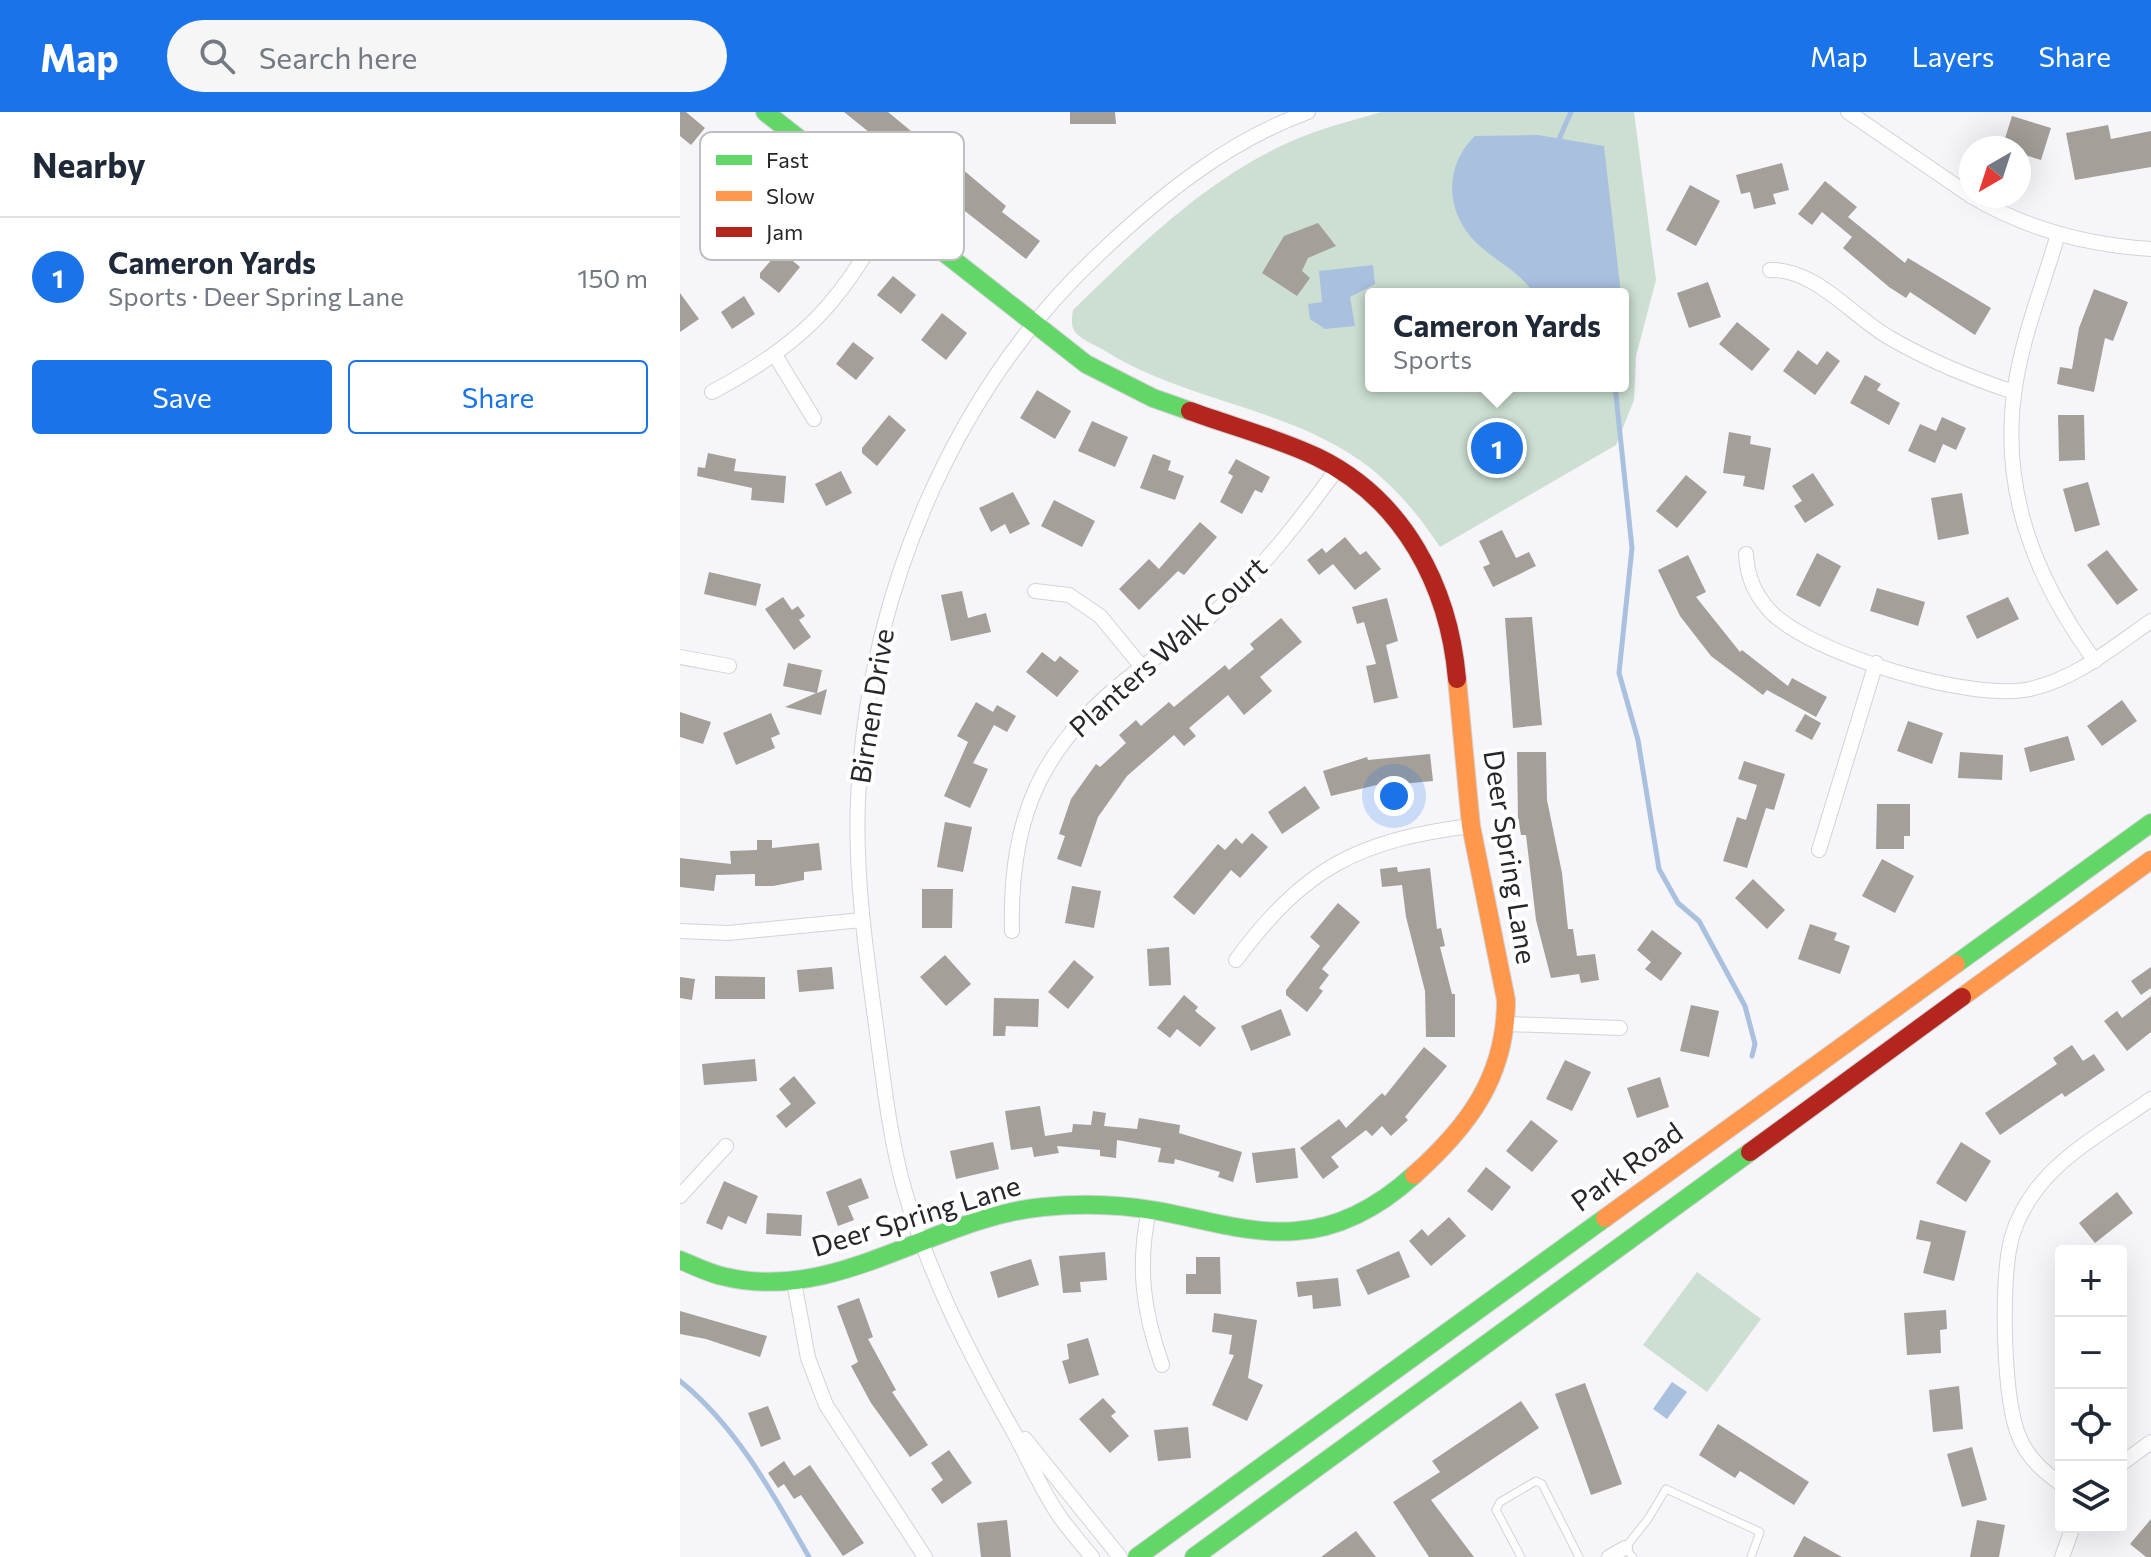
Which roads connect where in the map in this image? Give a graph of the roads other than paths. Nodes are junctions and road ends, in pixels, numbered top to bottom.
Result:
1 (765, 112) edge
2 (1308, 112) edge
3 (1848, 112) edge
4 (790, 132) edge
5 (1959, 188) edge
6 (1994, 208) edge
7 (2058, 234) junction
8 (2151, 249) edge
9 (861, 260) edge
10 (950, 260) edge
11 (1770, 270) dead end
12 (1033, 325) junction
13 (775, 355) junction
14 (712, 392) dead end
15 (2014, 392) junction
16 (814, 419) dead end
17 (1337, 469) junction
18 (1746, 554) dead end
19 (1035, 591) dead end
20 (2151, 621) edge
21 (680, 657) edge
22 (2095, 661) junction
23 (1876, 663) junction
24 (729, 666) dead end
25 (1142, 667) junction
26 (2151, 823) edge
27 (1471, 826) junction
28 (1819, 850) dead end
29 (2151, 860) edge
30 (862, 920) junction
31 (680, 931) edge
32 (1012, 931) dead end
33 (1236, 960) dead end
34 (1507, 1024) junction
35 (1620, 1028) dead end
36 (2151, 1099) edge
37 (726, 1146) dead end
38 (680, 1196) edge
39 (1149, 1210) junction
40 (923, 1242) junction
41 (680, 1260) edge
42 (794, 1282) junction
43 (1162, 1365) dead end
44 (998, 1404) junction
45 (2151, 1442) edge
46 (2125, 1461) edge
47 (2055, 1479) edge
48 (2071, 1533) edge
49 (1629, 1552) edge
50 (925, 1557) edge
51 (1092, 1557) edge
52 (1120, 1557) edge
53 (1137, 1557) edge
54 (1194, 1557) edge
55 (1521, 1557) edge
56 (1579, 1557) edge
57 (1609, 1557) edge
58 (1751, 1557) edge
59 (2062, 1557) edge

1 - 4 main road, Deer Spring Lane
2 - 12 street, Birnen Drive
3 - 5 street
6 - 7 street
7 - 8 street
7 - 15 street
9 - 13 street
10 - 12 main road, Deer Spring Lane
11 - 15 street
12 - 17 main road, Deer Spring Lane
12 - 30 street, Birnen Drive
13 - 14 street
13 - 16 street
15 - 22 street
17 - 25 street, Planters Walk Court
17 - 27 main road, Deer Spring Lane
18 - 23 street
19 - 25 street
20 - 22 street
21 - 24 street
22 - 23 street
23 - 28 street
25 - 32 street, Planters Walk Court
26 - 53 main road, Park Road
27 - 33 street
27 - 34 main road, Deer Spring Lane
29 - 54 main road
30 - 31 street
30 - 40 street, Birnen Drive
34 - 35 street
34 - 39 main road, Deer Spring Lane
36 - 47 street
37 - 38 street
39 - 40 main road, Deer Spring Lane
39 - 43 street
40 - 42 main road, Deer Spring Lane
40 - 44 street, Birnen Drive
41 - 42 main road, Deer Spring Lane
42 - 50 street
44 - 51 street, Birnen Drive
44 - 52 street, Birnen Drive
45 - 46 street
48 - 59 street
49 - 57 street
49 - 58 lane
55 - 56 lane

